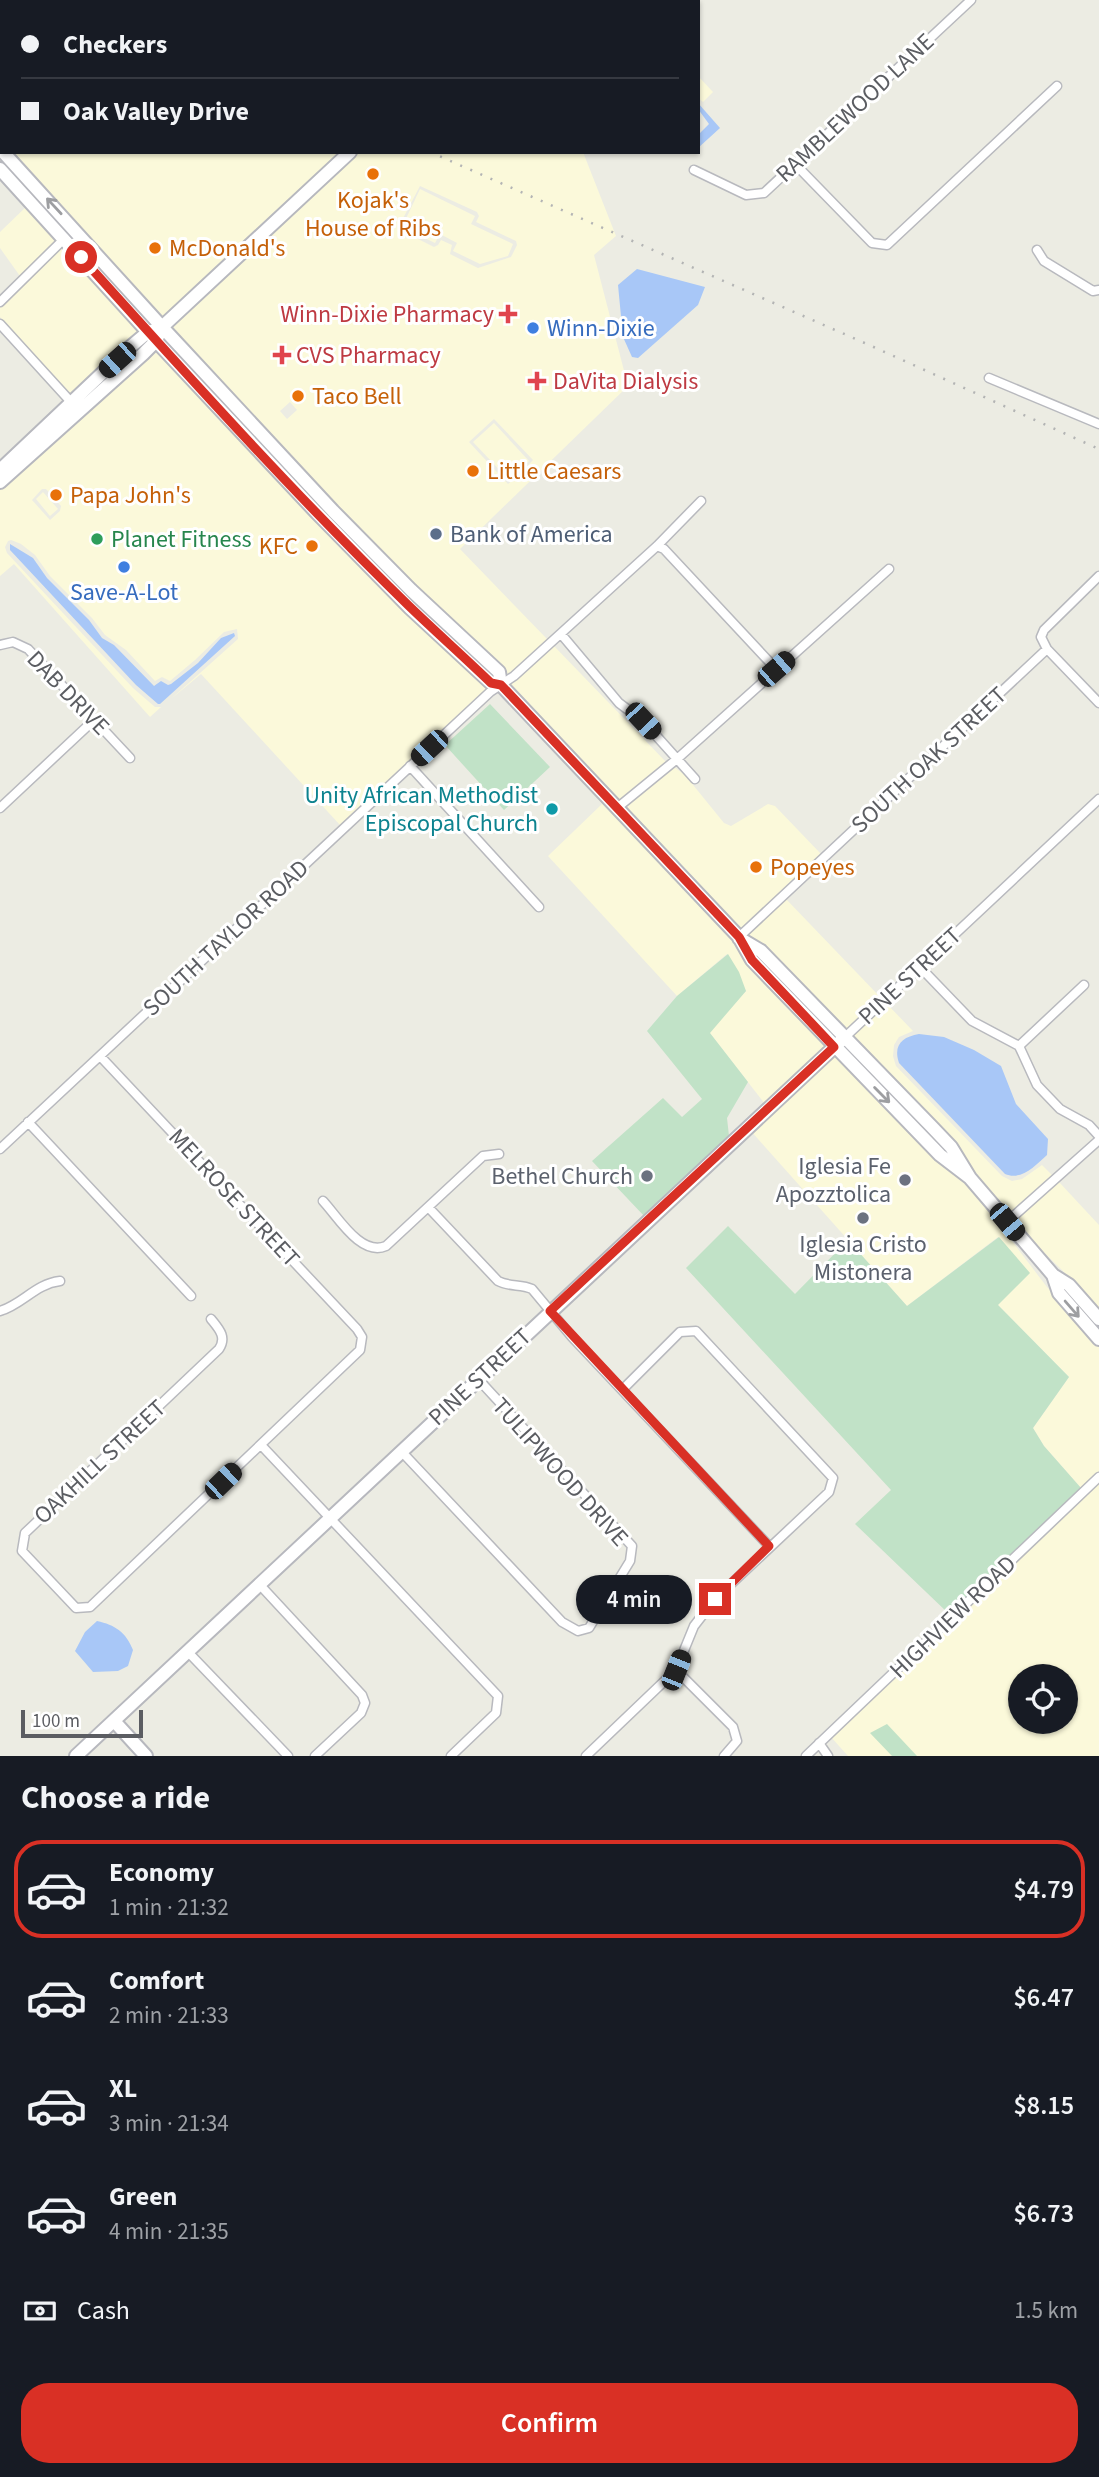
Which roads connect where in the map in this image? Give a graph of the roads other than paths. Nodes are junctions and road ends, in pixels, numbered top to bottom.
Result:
1 (971, 0) edge
2 (1057, 86) dead end
3 (5, 154) edge
4 (348, 154) edge
5 (796, 165) junction
6 (0, 169) edge
7 (694, 170) dead end
8 (65, 238) junction
9 (1037, 250) dead end
10 (1099, 290) edge
11 (0, 302) edge
12 (0, 324) edge
13 (162, 327) junction
14 (152, 337) junction
15 (989, 377) dead end
16 (71, 401) junction
17 (1099, 424) edge
18 (0, 470) edge
19 (0, 482) edge
20 (701, 501) dead end
21 (657, 546) junction
22 (890, 569) dead end
23 (1099, 576) edge
24 (561, 634) junction
25 (0, 645) edge
26 (1047, 649) junction
27 (776, 669) junction
28 (501, 685) junction
29 (1099, 703) edge
30 (94, 720) junction
31 (130, 758) dead end
32 (677, 758) junction
33 (410, 765) junction
34 (695, 779) dead end
35 (1099, 799) edge
36 (0, 808) edge
37 (617, 808) junction
38 (538, 907) dead end
39 (739, 937) junction
40 (920, 967) junction
41 (1084, 985) dead end
42 (839, 1043) junction
43 (1019, 1046) junction
44 (100, 1056) junction
45 (28, 1122) junction
46 (1099, 1138) edge
47 (0, 1149) edge
48 (499, 1154) dead end
49 (323, 1201) dead end
50 (428, 1207) junction
51 (1007, 1222) junction
52 (1052, 1275) junction
53 (60, 1281) dead end
54 (191, 1296) dead end
55 (0, 1311) edge
56 (550, 1311) junction
57 (211, 1319) dead end
58 (1099, 1319) edge
59 (1099, 1339) edge
60 (362, 1343) joint
61 (478, 1379) junction
62 (622, 1390) junction
63 (261, 1445) junction
64 (401, 1451) junction
65 (1099, 1477) edge
66 (331, 1517) junction
67 (769, 1546) junction
68 (260, 1584) junction
69 (188, 1652) junction
70 (676, 1670) junction
71 (114, 1721) junction
72 (819, 1743) junction
73 (76, 1756) edge
74 (146, 1756) edge
75 (288, 1756) edge
76 (315, 1756) edge
77 (451, 1756) edge
78 (586, 1756) edge
79 (724, 1756) edge
80 (806, 1756) edge
81 (828, 1756) edge

1 - 5 street, RAMBLEWOOD LANE
2 - 5 street
13 -> 3 main road
4 - 13 main road
5 - 7 street, RAMBLEWOOD LANE
6 - 8 main road
8 - 11 street
8 - 14 main road
9 - 10 street
12 - 16 street
13 - 14 main road
13 - 28 main road
14 - 16 main road
14 - 19 main road
14 - 28 main road
15 - 17 street
16 - 18 main road
20 - 21 street, SOUTH TAYLOR ROAD
21 - 24 street, SOUTH TAYLOR ROAD
21 - 27 street
22 - 27 street
23 - 26 street
24 - 28 street, SOUTH TAYLOR ROAD
24 - 32 street
25 - 30 street, DAB DRIVE
26 - 29 street
26 - 39 street, SOUTH OAK STREET
27 - 32 street
28 - 33 street, SOUTH TAYLOR ROAD
28 - 37 main road
30 - 31 street, DAB DRIVE
30 - 36 street
32 - 34 street
32 - 37 street
33 - 38 street
33 - 44 street, SOUTH TAYLOR ROAD
35 - 40 street, PINE STREET
37 - 39 main road
39 - 42 main road
40 - 42 street, PINE STREET
40 - 43 street
41 - 43 street
42 - 51 main road
42 - 56 main road, PINE STREET
43 - 46 street
44 - 45 street, SOUTH TAYLOR ROAD
44 - 60 street, MELROSE STREET
45 - 47 street, SOUTH TAYLOR ROAD
45 - 54 street
46 - 51 street
48 - 50 street
49 - 50 street
50 - 56 street
51 - 52 main road
52 - 58 main road
52 -> 59 main road
53 - 55 street
56 - 61 main road, PINE STREET
56 - 62 street
57 - 63 street, OAKHILL STREET
60 - 63 street, OAKHILL STREET
61 - 64 main road, PINE STREET
61 - 64 street, TULIPWOOD DRIVE
62 - 67 street
62 - 67 street
63 - 66 street
64 - 66 main road, PINE STREET
65 - 72 street, HIGHVIEW ROAD
66 - 68 main road, PINE STREET
66 - 77 street
67 - 70 street
68 - 69 main road, PINE STREET
68 - 76 street
69 - 71 main road, PINE STREET
69 - 75 street
70 - 78 street
70 - 79 street
71 - 73 main road, PINE STREET
71 - 74 main road
72 - 80 street, HIGHVIEW ROAD
72 - 81 street

